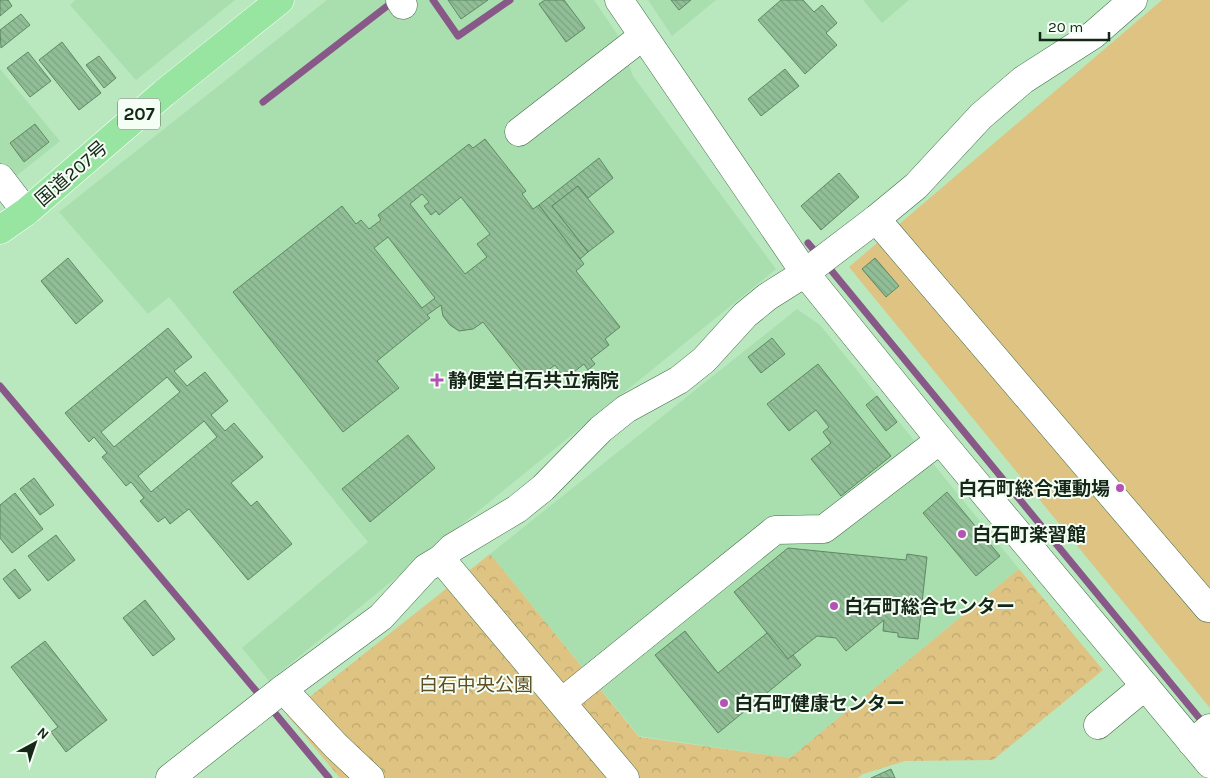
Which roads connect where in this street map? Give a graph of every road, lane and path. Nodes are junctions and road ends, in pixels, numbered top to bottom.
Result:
1 (280, 0) edge
2 (619, 0) edge
3 (1133, 0) edge
4 (643, 36) junction
5 (519, 132) dead end
6 (0, 178) edge
7 (26, 212) junction
8 (876, 219) junction
9 (0, 230) edge
10 (816, 264) junction
11 (940, 440) junction
12 (441, 559) junction
13 (1210, 608) edge
14 (1145, 686) junction
15 (283, 689) junction
16 (562, 702) junction
17 (1098, 725) dead end
18 (1201, 735) edge
19 (1210, 764) edge
20 (170, 778) edge
21 (370, 778) edge
22 (625, 778) edge

1 - 7 highway, 国道207号 / 207
2 - 4 street
3 - 8 street
4 - 5 street
4 - 10 street
6 - 7 street
7 - 9 highway, 国道207号 / 207
8 - 10 street
8 - 13 street
10 - 11 street
10 - 12 street
11 - 14 street
11 - 16 street
12 - 15 street
12 - 16 street
14 - 17 street
14 - 18 street
15 - 20 street
15 - 21 street
16 - 22 street
18 - 19 street

